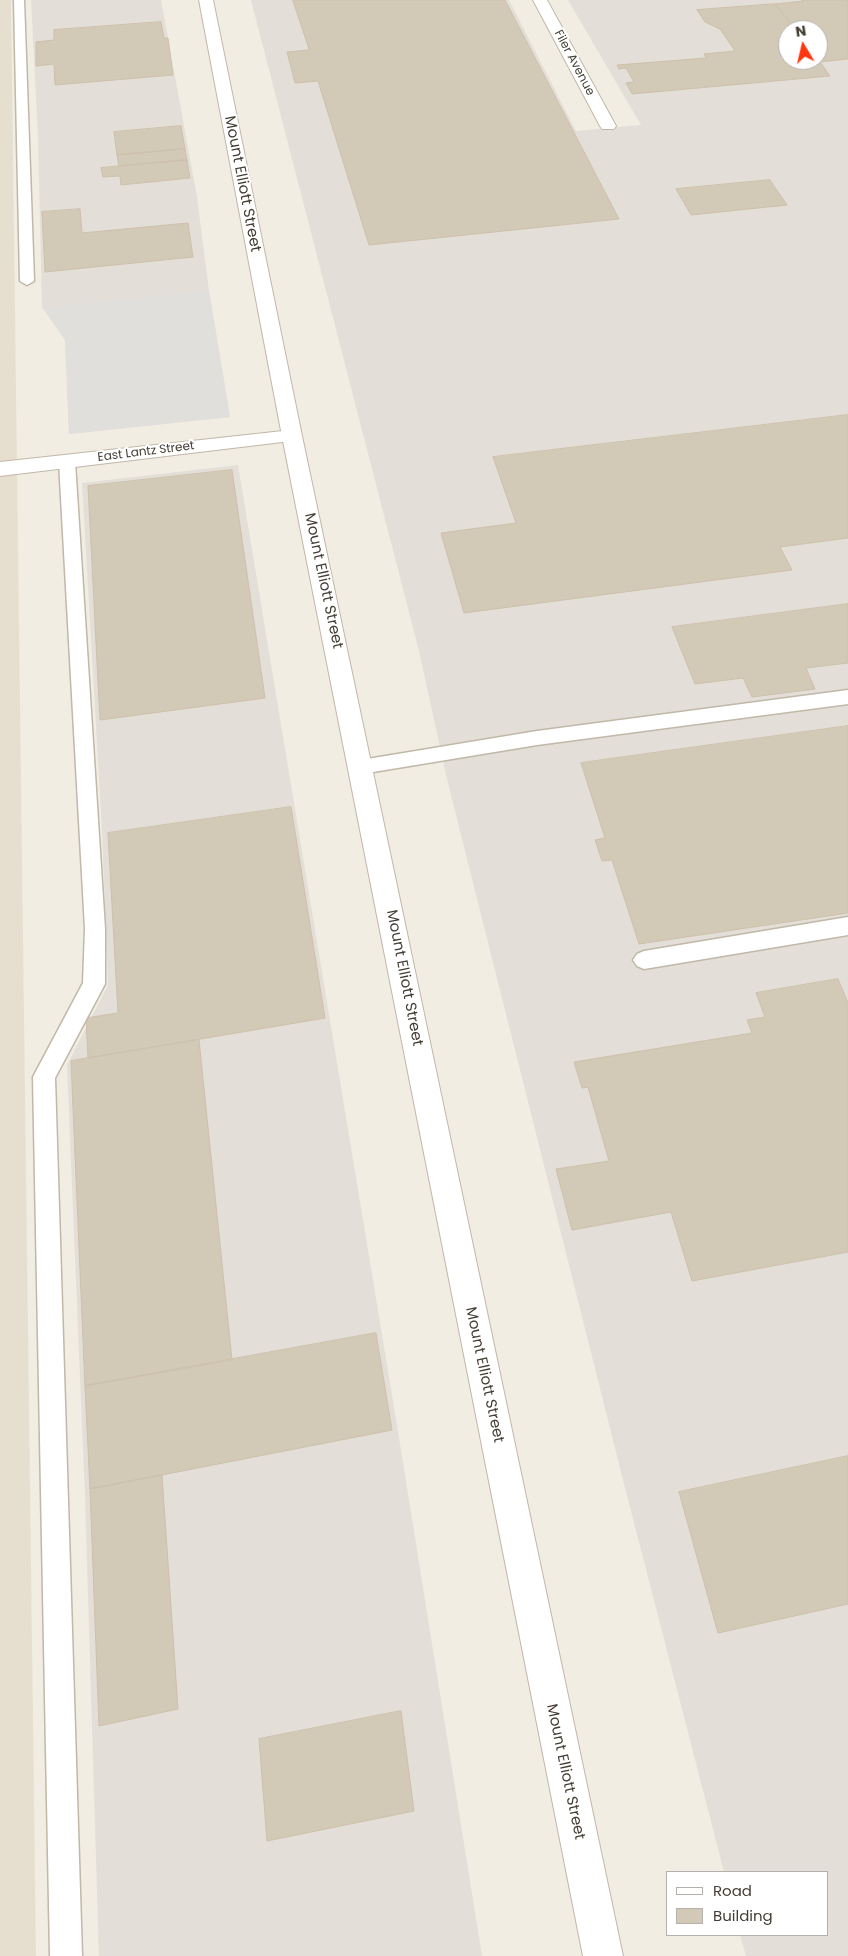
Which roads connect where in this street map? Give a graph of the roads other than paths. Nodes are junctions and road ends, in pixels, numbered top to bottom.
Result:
1 (19, 0) edge
2 (206, 0) edge
3 (540, 0) edge
4 (608, 126) dead end
5 (27, 281) dead end
6 (292, 436) junction
7 (67, 462) junction
8 (0, 469) edge
9 (848, 697) edge
10 (362, 767) junction
11 (848, 926) edge
12 (644, 960) dead end
13 (66, 1956) edge
14 (603, 1956) edge

1 - 5 lane
2 - 6 street, Mount Elliott Street
3 - 4 street, Filer Avenue
6 - 7 street, East Lantz Street
6 - 10 street, Mount Elliott Street
7 - 8 street, East Lantz Street
7 - 13 lane
9 - 10 lane
10 - 14 street, Mount Elliott Street
11 - 12 lane

